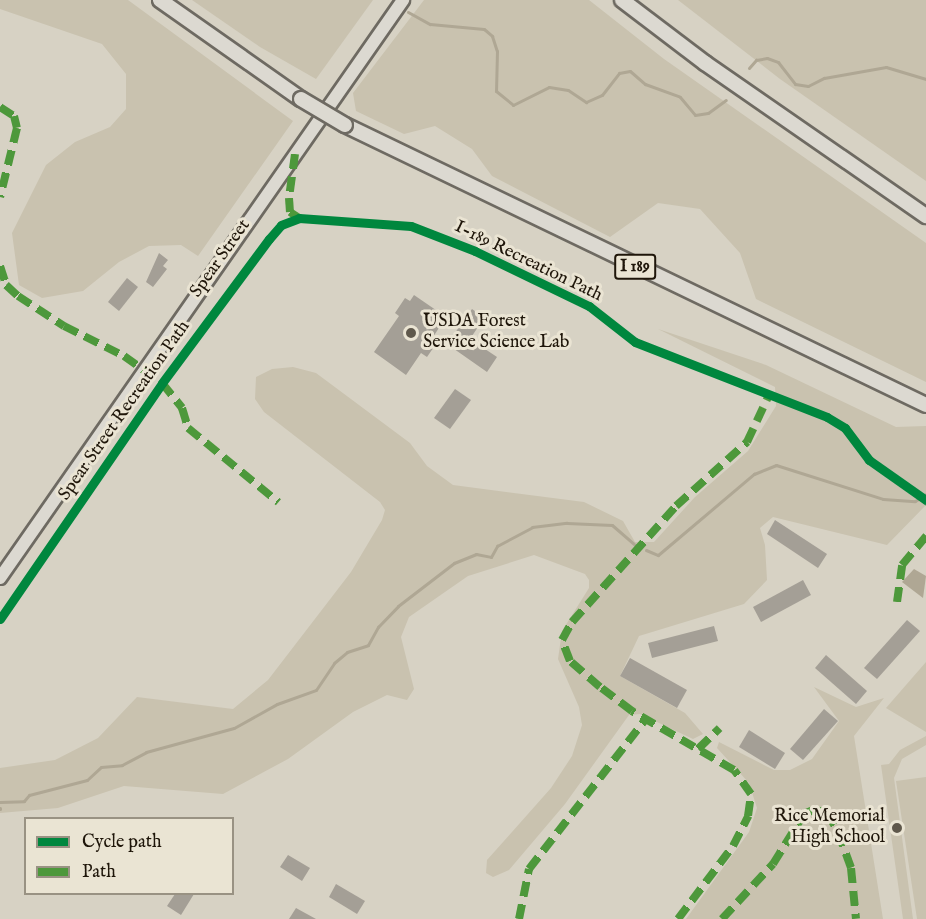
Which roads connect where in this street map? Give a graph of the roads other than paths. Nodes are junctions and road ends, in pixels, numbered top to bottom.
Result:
1 (160, 0) edge
2 (403, 0) edge
3 (622, 0) edge
4 (926, 216) edge
5 (926, 405) edge
6 (0, 578) edge

1 - 5 highway, I 189, bridge
2 - 6 main road, Spear Street
3 - 4 highway

